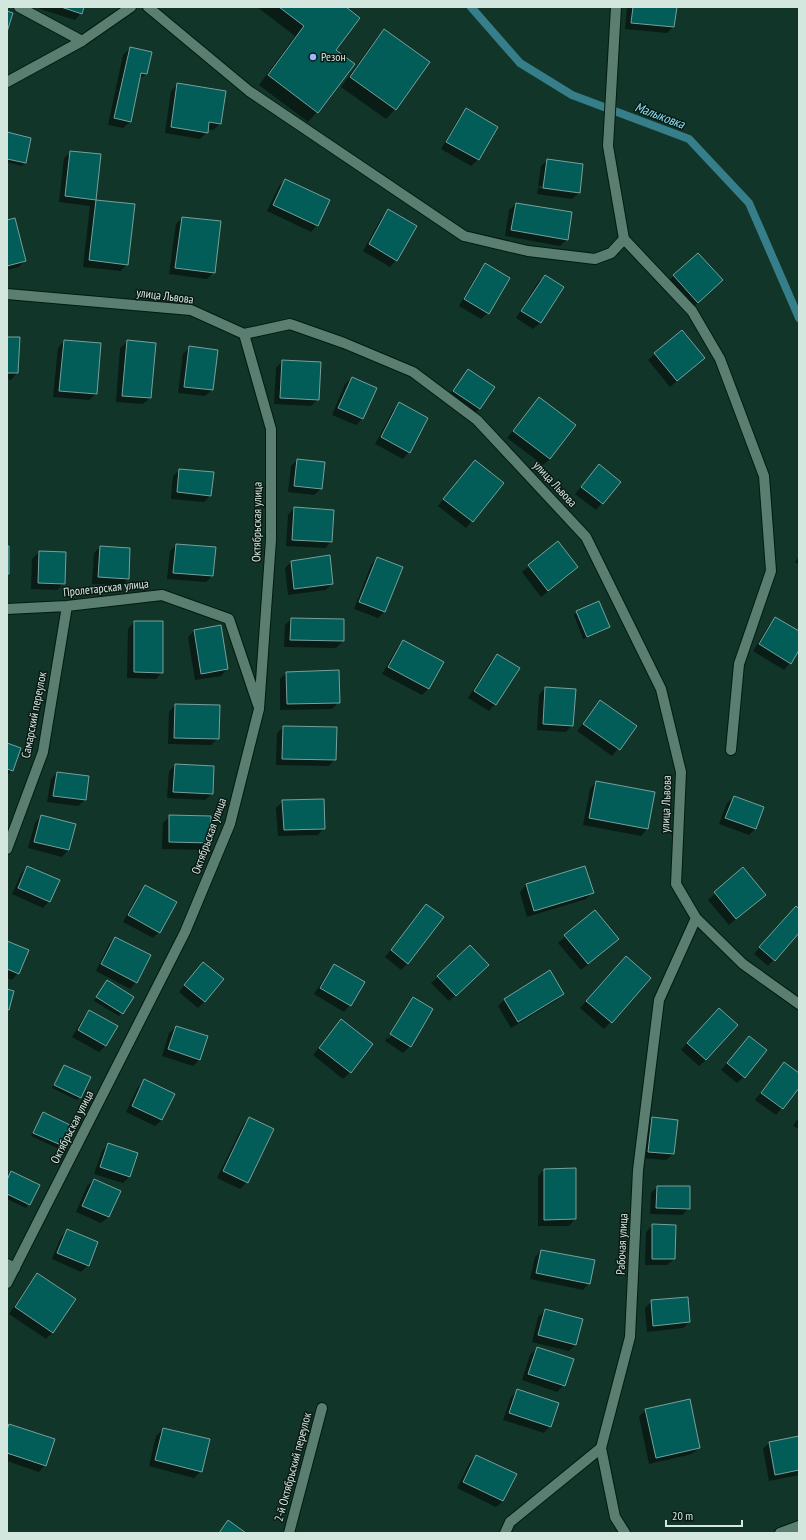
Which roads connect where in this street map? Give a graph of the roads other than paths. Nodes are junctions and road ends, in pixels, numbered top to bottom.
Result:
1 (19, 7) edge
2 (131, 7) edge
3 (148, 7) edge
4 (616, 7) edge
5 (82, 41) junction
6 (7, 82) edge
7 (624, 239) junction
8 (7, 294) edge
9 (244, 334) junction
10 (67, 606) junction
11 (7, 609) edge
12 (260, 709) junction
13 (731, 750) dead end
14 (7, 849) edge
15 (696, 918) junction
16 (799, 1004) edge
17 (11, 1266) edge
18 (7, 1283) edge
19 (322, 1408) dead end
20 (601, 1448) junction
21 (799, 1526) edge
22 (289, 1533) edge
23 (505, 1533) edge
24 (625, 1533) edge
25 (780, 1533) edge

1 - 5 street
2 - 5 street
3 - 7 street
4 - 7 street
5 - 6 street
7 - 13 street
8 - 9 street, улица Львова
9 - 12 street, Октябрьская улица
9 - 15 street, улица Львова
10 - 11 street, Пролетарская улица
10 - 12 street, Пролетарская улица
10 - 14 street, Самарский переулок
12 - 17 street, Октябрьская улица
15 - 16 street, улица Львова
15 - 20 street, Рабочая улица
17 - 18 street, Октябрьская улица
19 - 22 street, 2-й Октябрьский переулок
20 - 23 street
20 - 24 street
21 - 25 street

